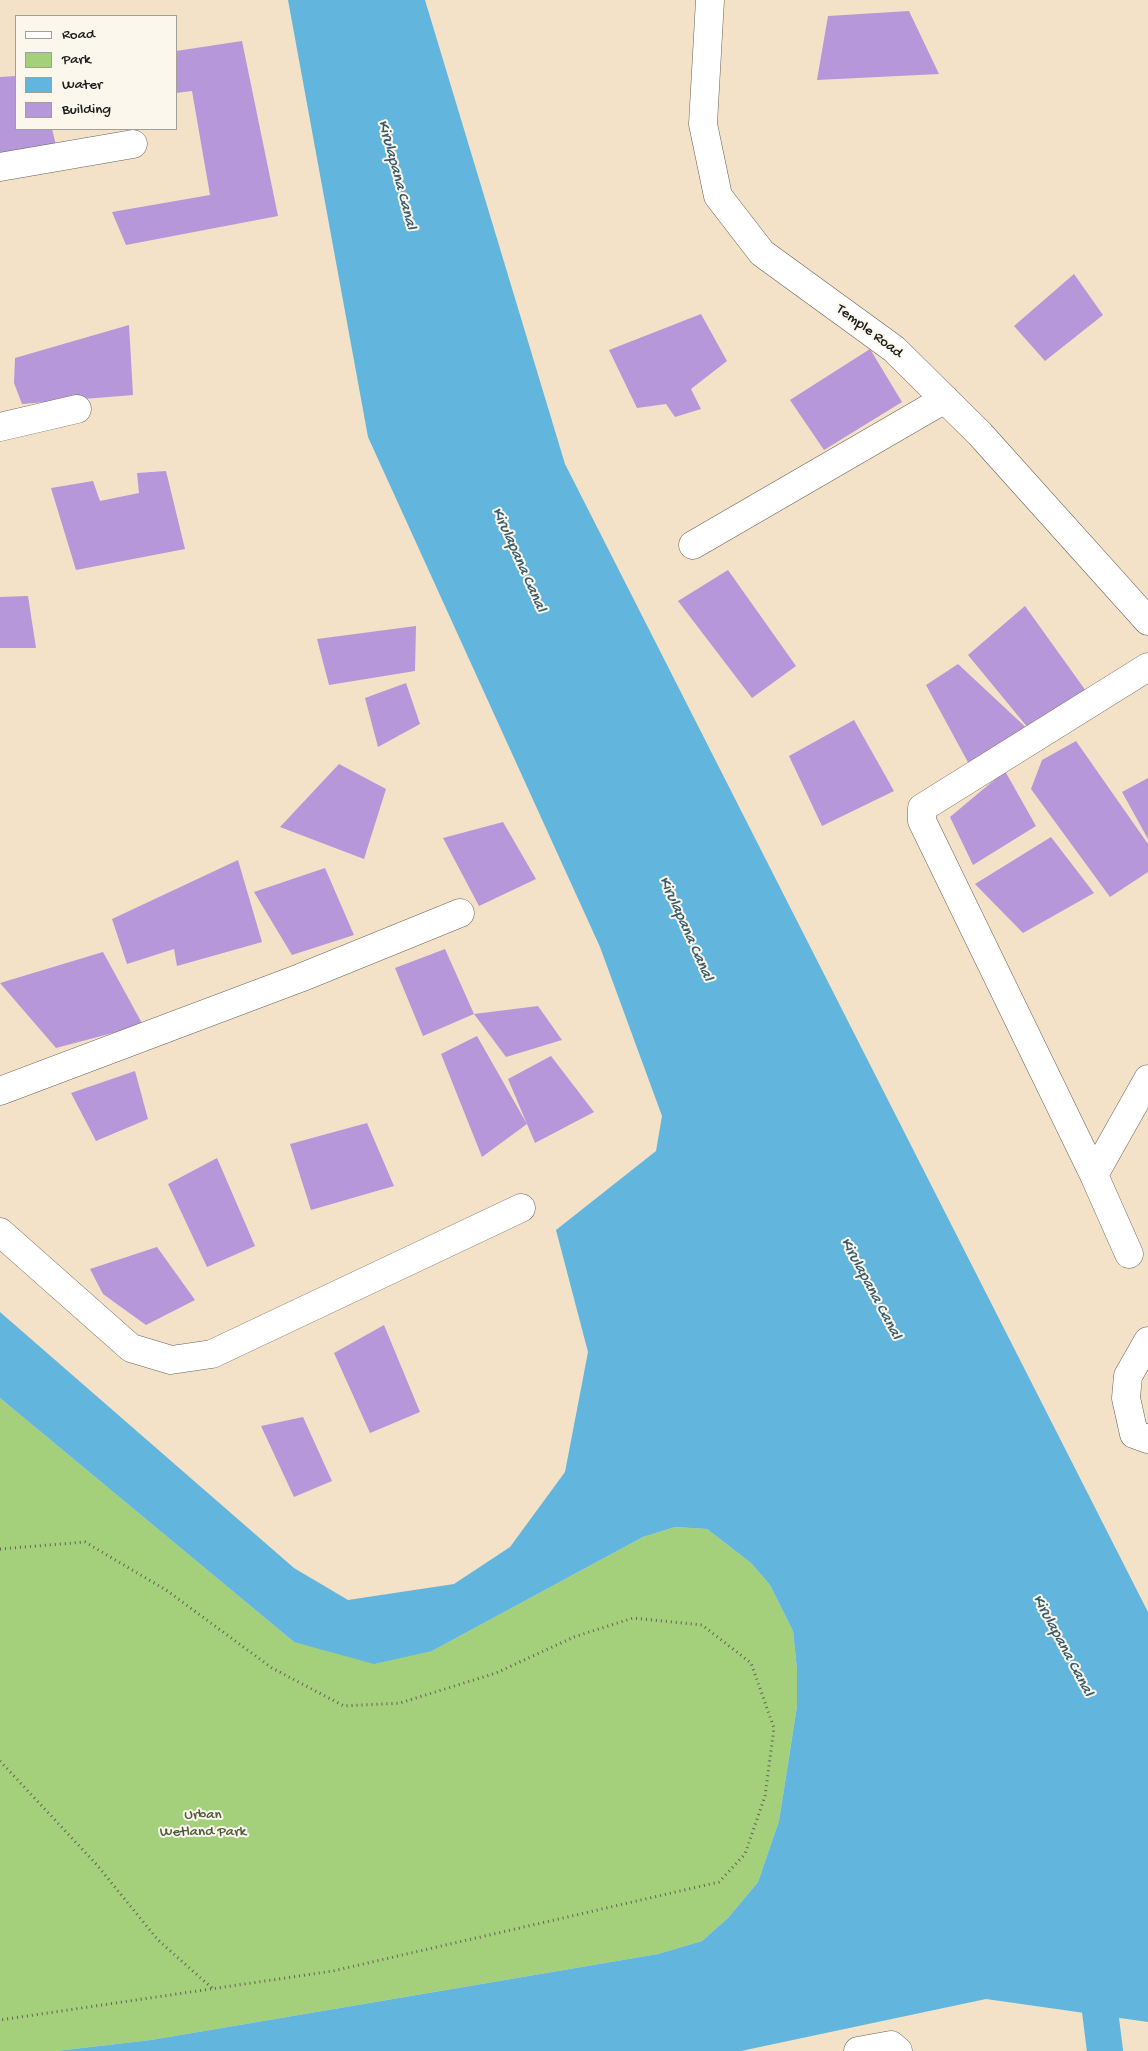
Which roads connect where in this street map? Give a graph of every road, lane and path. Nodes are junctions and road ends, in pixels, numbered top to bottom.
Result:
1 (710, 0) edge
2 (132, 144) dead end
3 (0, 167) edge
4 (945, 399) junction
5 (77, 409) dead end
6 (0, 427) edge
7 (693, 545) dead end
8 (1148, 621) edge
9 (1148, 668) edge
10 (460, 913) dead end
11 (1148, 1079) edge
12 (0, 1091) edge
13 (1094, 1176) junction
14 (521, 1208) dead end
15 (0, 1232) edge
16 (1129, 1254) dead end
17 (1148, 1342) edge
18 (1148, 1439) edge
19 (0, 1549) edge
20 (0, 1761) edge
21 (212, 1988) junction
22 (0, 2020) edge
23 (858, 2051) edge
24 (898, 2051) edge

1 - 4 street, Temple Road
2 - 3 street
4 - 7 street
4 - 8 street, Temple Road
5 - 6 street
9 - 13 street
10 - 12 street
11 - 13 street
13 - 16 street
14 - 15 street
17 - 18 street
19 - 21 path
20 - 21 path
21 - 22 path
23 - 24 street

